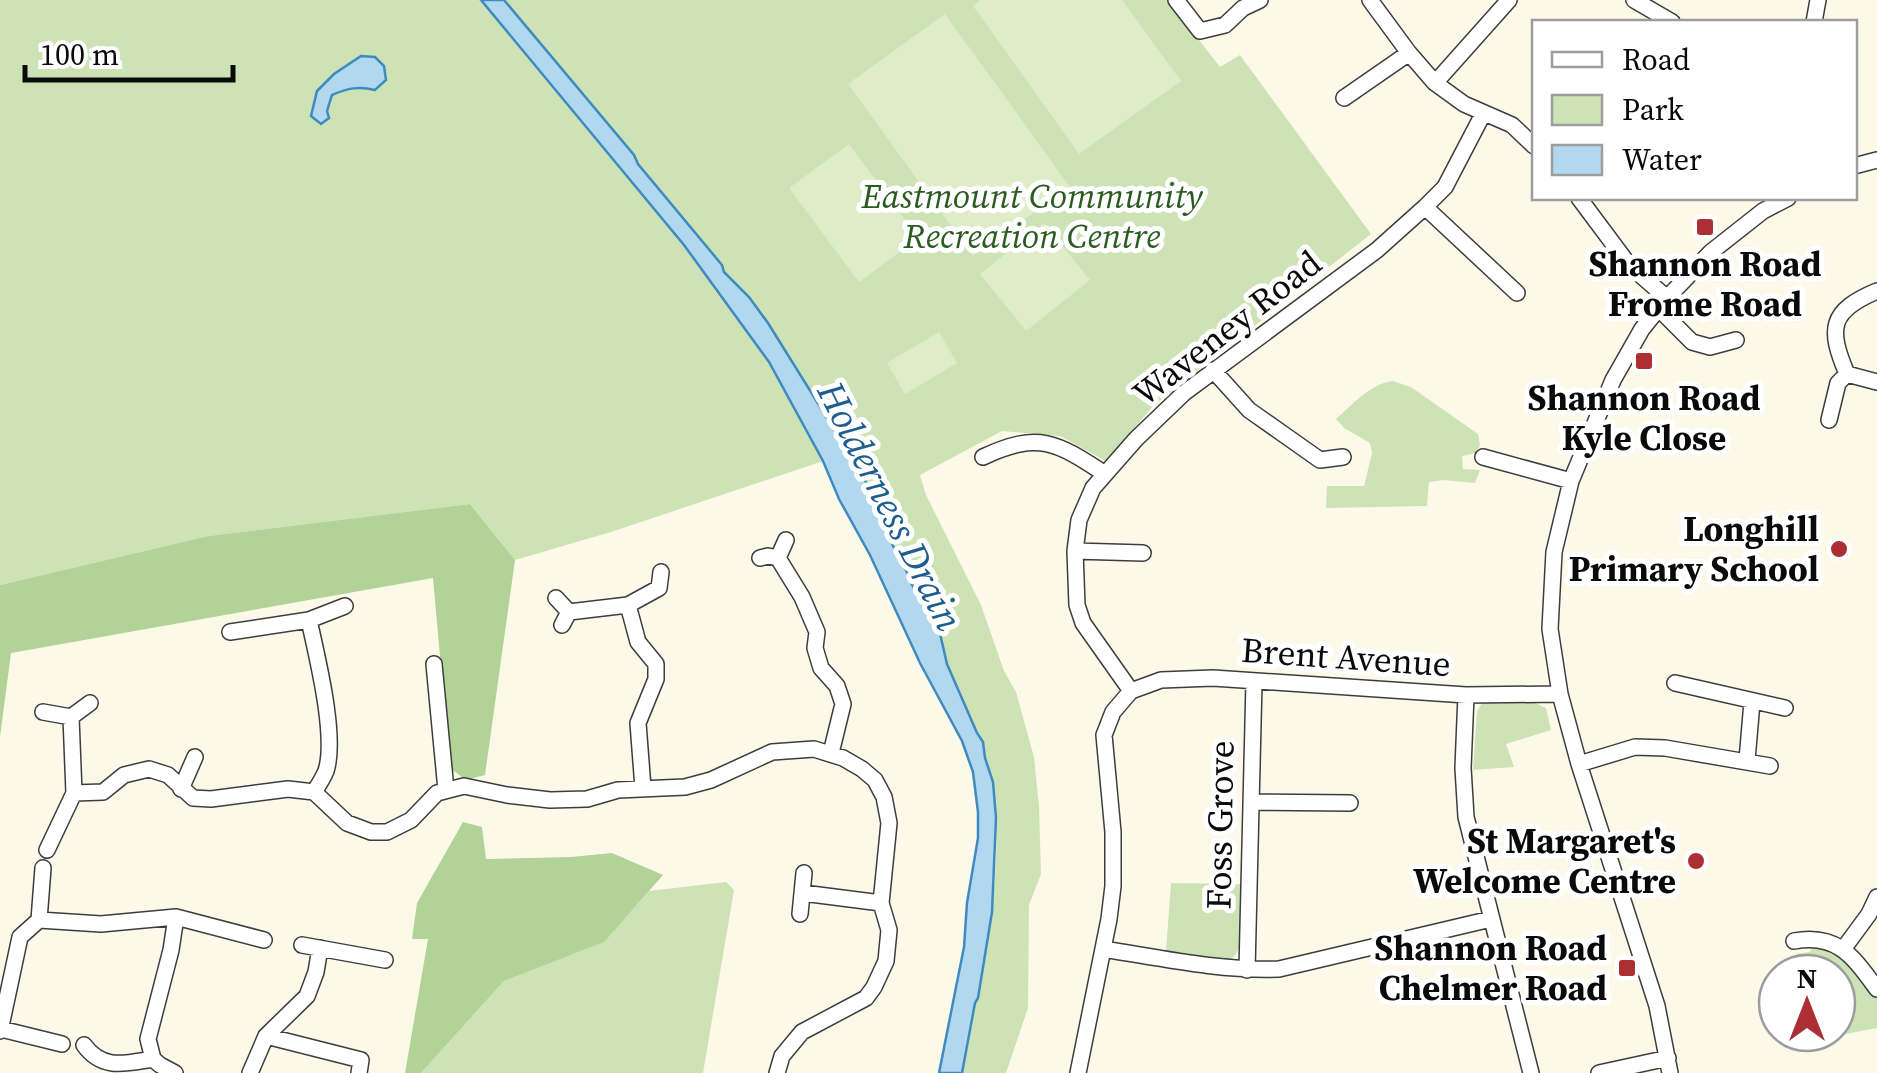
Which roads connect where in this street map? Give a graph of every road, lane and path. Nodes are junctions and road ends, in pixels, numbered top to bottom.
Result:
1 (1176, 0) edge
2 (1260, 0) edge
3 (1370, 0) edge
4 (1509, 0) edge
5 (1634, 0) edge
6 (1669, 20) edge
7 (1409, 53) junction
8 (1435, 83) junction
9 (1344, 98) dead end
10 (1484, 114) junction
11 (1532, 144) edge
12 (1581, 200) edge
13 (1784, 200) edge
14 (1425, 207) junction
15 (1877, 291) edge
16 (1517, 293) dead end
17 (1662, 303) junction
18 (1736, 340) dead end
19 (1213, 370) junction
20 (1847, 374) junction
21 (1877, 382) edge
22 (1830, 420) dead end
23 (983, 457) dead end
24 (1343, 457) dead end
25 (1483, 457) dead end
26 (1105, 474) junction
27 (1572, 482) junction
28 (786, 540) dead end
29 (1075, 551) junction
30 (1143, 554) dead end
31 (760, 558) dead end
32 (778, 558) junction
33 (664, 585) dead end
34 (556, 598) dead end
35 (628, 605) junction
36 (345, 606) dead end
37 (309, 620) junction
38 (230, 632) dead end
39 (434, 664) dead end
40 (1254, 682) junction
41 (1674, 683) dead end
42 (1131, 691) junction
43 (1560, 694) junction
44 (1466, 695) junction
45 (94, 700) dead end
46 (1752, 702) junction
47 (1786, 708) dead end
48 (43, 712) dead end
49 (70, 717) junction
50 (209, 742) dead end
51 (831, 753) junction
52 (1747, 760) junction
53 (1579, 764) junction
54 (1770, 766) dead end
55 (181, 788) junction
56 (643, 788) junction
57 (446, 790) junction
58 (314, 792) junction
59 (74, 793) junction
60 (1251, 802) junction
61 (1350, 803) dead end
62 (47, 850) dead end
63 (42, 868) dead end
64 (804, 873) dead end
65 (804, 893) junction
66 (1877, 897) edge
67 (881, 903) junction
68 (800, 914) dead end
69 (176, 917) junction
70 (39, 920) junction
71 (1491, 920) junction
72 (5, 928) dead end
73 (20, 937) junction
74 (264, 940) dead end
75 (1794, 941) dead end
76 (302, 945) dead end
77 (320, 948) junction
78 (1844, 948) junction
79 (1103, 949) junction
80 (385, 960) dead end
81 (1247, 970) junction
82 (1877, 989) edge
83 (0, 1030) edge
84 (266, 1036) junction
85 (62, 1044) dead end
86 (84, 1045) dead end
87 (1669, 1065) edge
88 (161, 1067) edge
89 (250, 1073) edge
90 (358, 1073) edge
91 (777, 1073) edge
92 (1078, 1073) edge
93 (1531, 1073) edge
94 (1599, 1073) edge

1 - 2 street
3 - 7 street
4 - 8 street
5 - 6 street
7 - 8 street
7 - 9 street
8 - 10 street
10 - 11 street
10 - 14 street, Waveney Road
12 - 17 street
13 - 17 street
14 - 16 street
14 - 19 street, Waveney Road
15 - 20 street
17 - 18 street
17 - 27 street
19 - 24 street
19 - 26 street, Waveney Road
20 - 21 street
20 - 22 street
23 - 26 street
25 - 27 street
26 - 29 street, Waveney Road
27 - 43 street
28 - 32 street
29 - 30 street
29 - 42 street, Waveney Road
31 - 32 street
32 - 51 street
33 - 35 street
34 - 35 street
35 - 56 street
36 - 37 street
37 - 38 street
37 - 58 street
39 - 57 street
40 - 42 street, Brent Avenue
40 - 44 street, Brent Avenue
40 - 60 street, Foss Grove
41 - 46 street
42 - 79 street
43 - 44 street, Brent Avenue
43 - 53 street
44 - 71 street
45 - 49 street
46 - 47 street
46 - 52 street
48 - 49 street
49 - 59 street
50 - 55 street
51 - 56 street
51 - 67 street
52 - 53 street
52 - 54 street
53 - 87 street
55 - 58 street
55 - 59 street
56 - 57 street
57 - 58 street
59 - 62 street
60 - 61 street
60 - 81 street, Foss Grove
63 - 70 street
64 - 65 street
65 - 67 street
65 - 68 street
66 - 78 street
67 - 91 street
69 - 70 street
69 - 74 street
69 - 88 street
70 - 73 street
71 - 81 street
71 - 93 street
72 - 73 street
73 - 83 street
75 - 78 street
76 - 77 street
77 - 80 street
77 - 84 street
78 - 82 street
79 - 81 street
79 - 92 street
83 - 85 street
84 - 89 street
84 - 90 street
86 - 88 street
87 - 94 street

